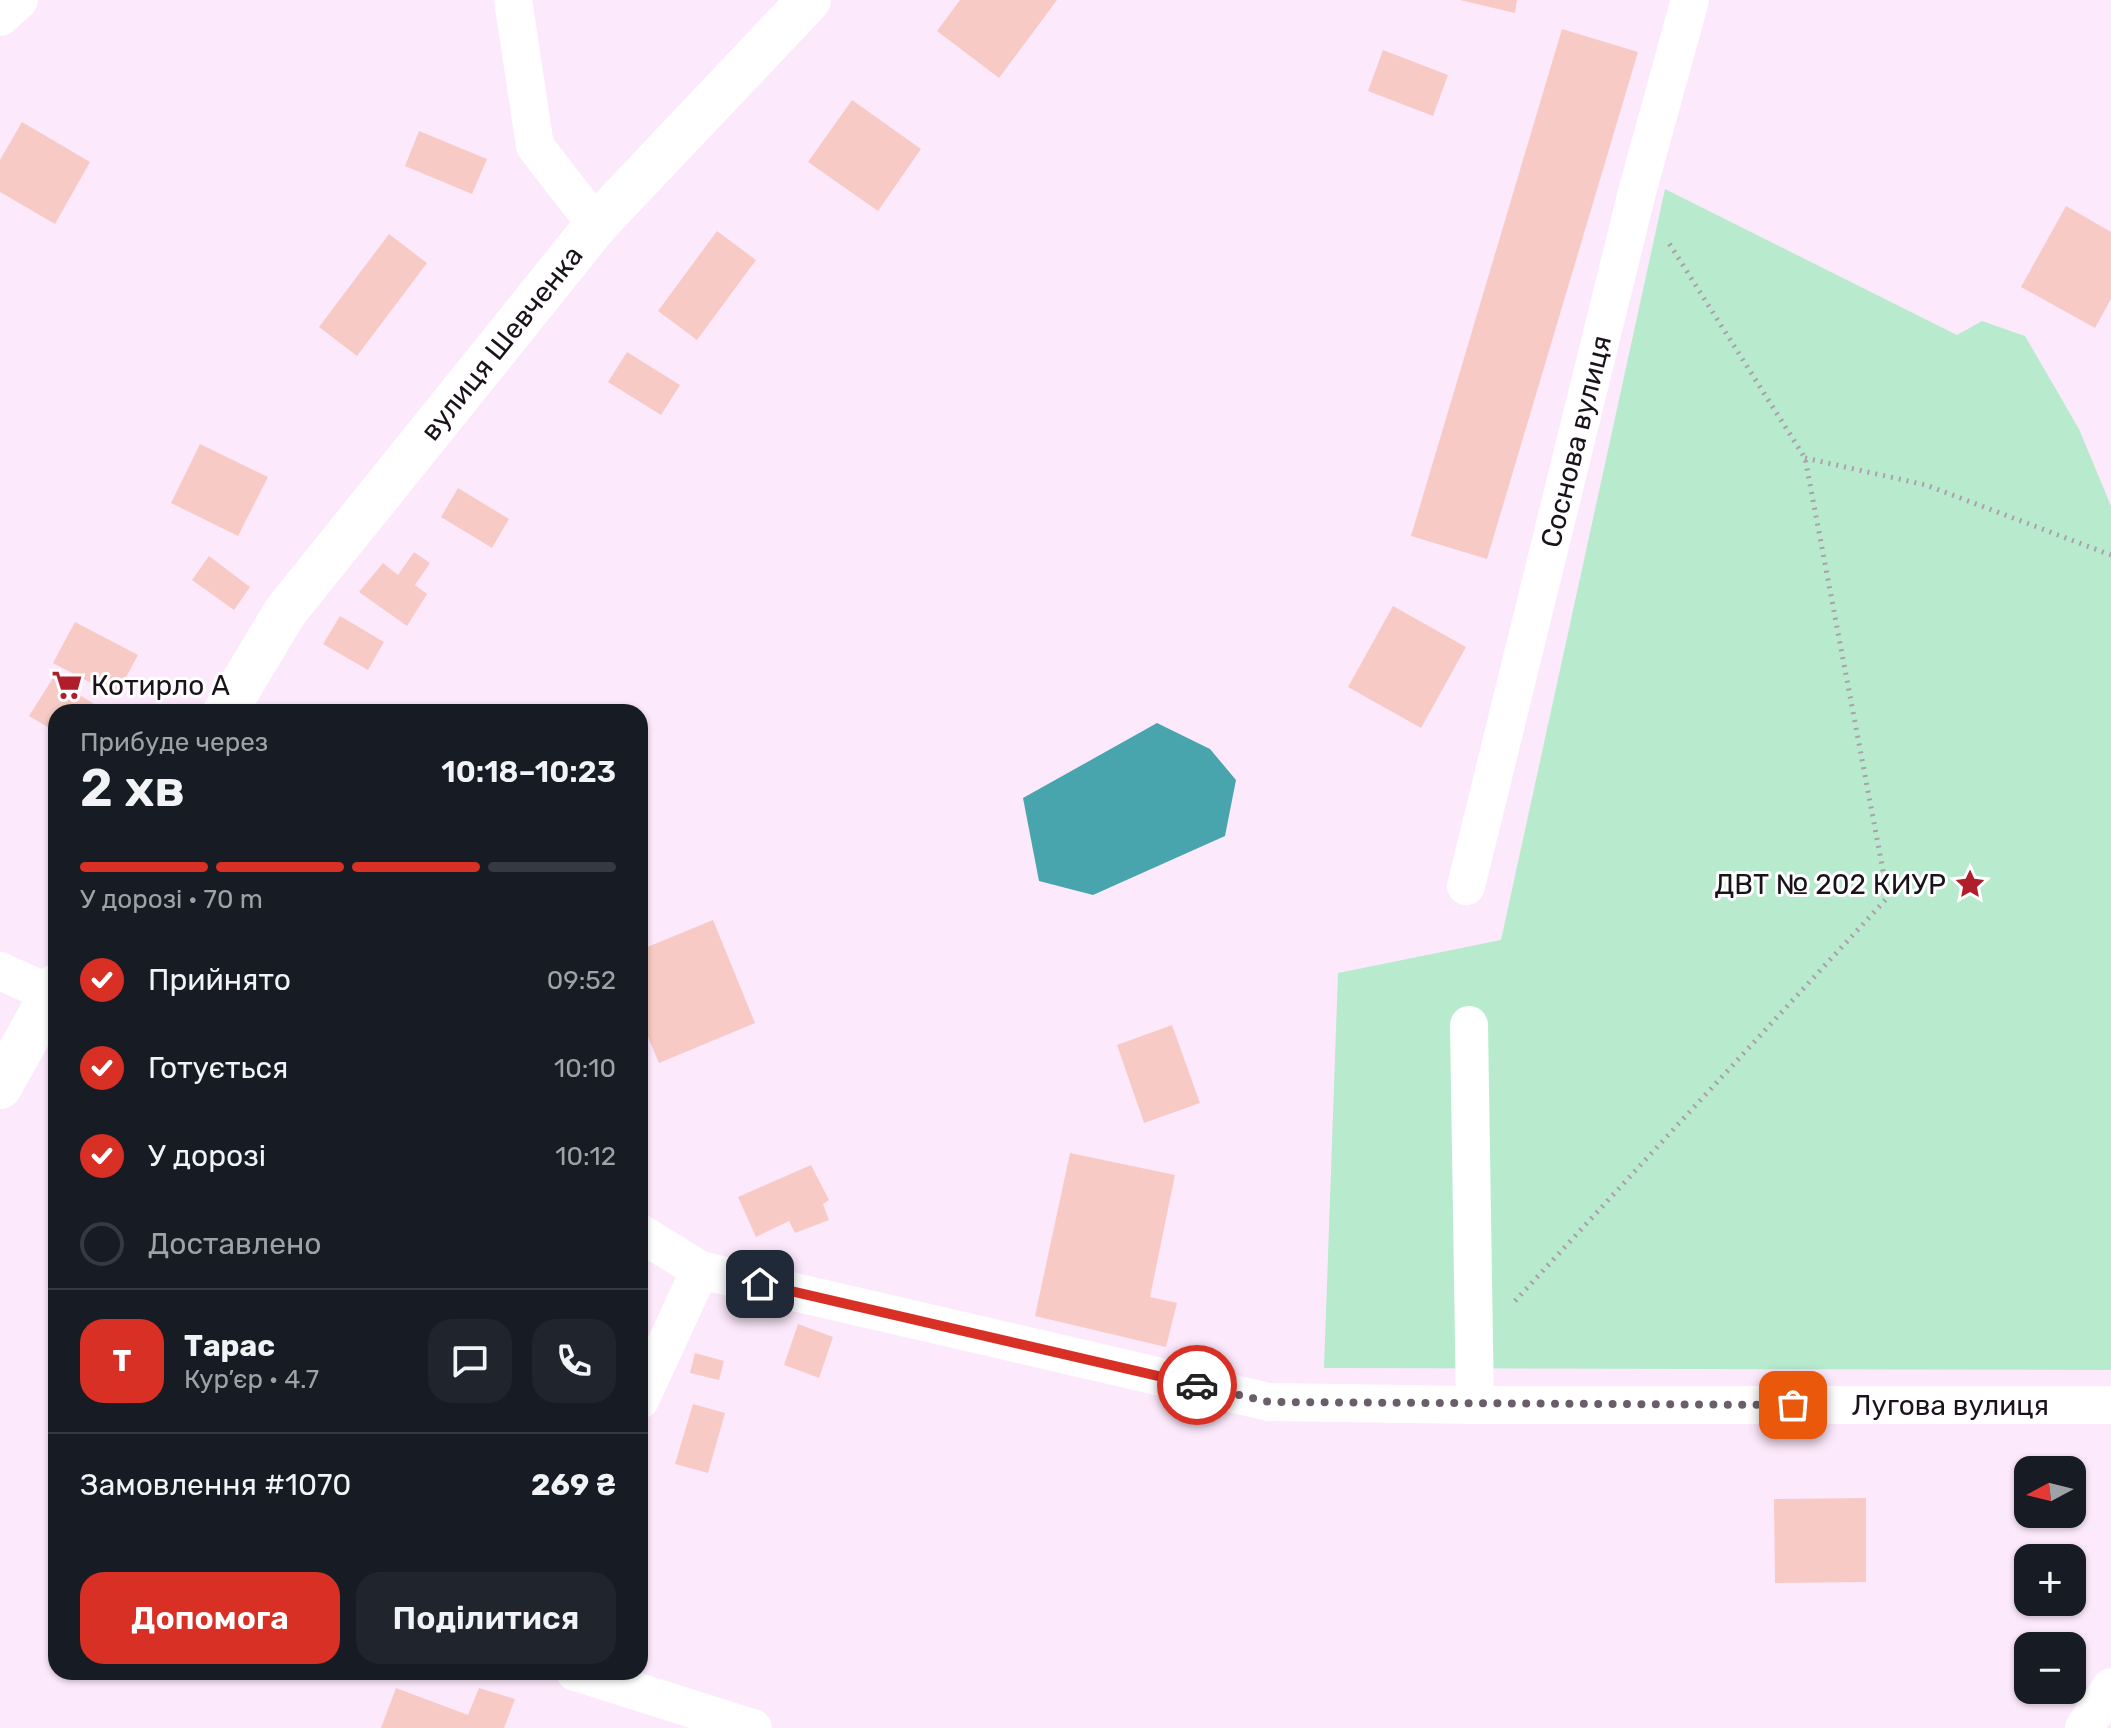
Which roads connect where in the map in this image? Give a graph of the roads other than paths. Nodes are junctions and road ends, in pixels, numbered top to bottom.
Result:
1 (19, 0) edge
2 (513, 0) edge
3 (809, 0) edge
4 (1690, 0) edge
5 (0, 17) edge
6 (596, 225) junction
7 (230, 704) edge
8 (1466, 886) dead end
9 (0, 971) edge
10 (48, 988) edge
11 (48, 999) edge
12 (1469, 1025) dead end
13 (0, 1087) edge
14 (648, 1238) edge
15 (700, 1270) junction
16 (648, 1383) edge
17 (1475, 1405) junction
18 (2111, 1405) edge
19 (600, 1680) edge
20 (2111, 1687) edge
21 (753, 1728) edge
22 (2084, 1728) edge

1 - 5 street
2 - 6 street
3 - 6 street, вулиця Шевченка
4 - 8 street, Соснова вулиця
6 - 7 street, вулиця Шевченка
9 - 10 street
11 - 13 street
12 - 17 street
14 - 15 street, Лугова вулиця
15 - 16 street
15 - 17 street, Лугова вулиця
17 - 18 street, Лугова вулиця
19 - 21 street
20 - 22 street

